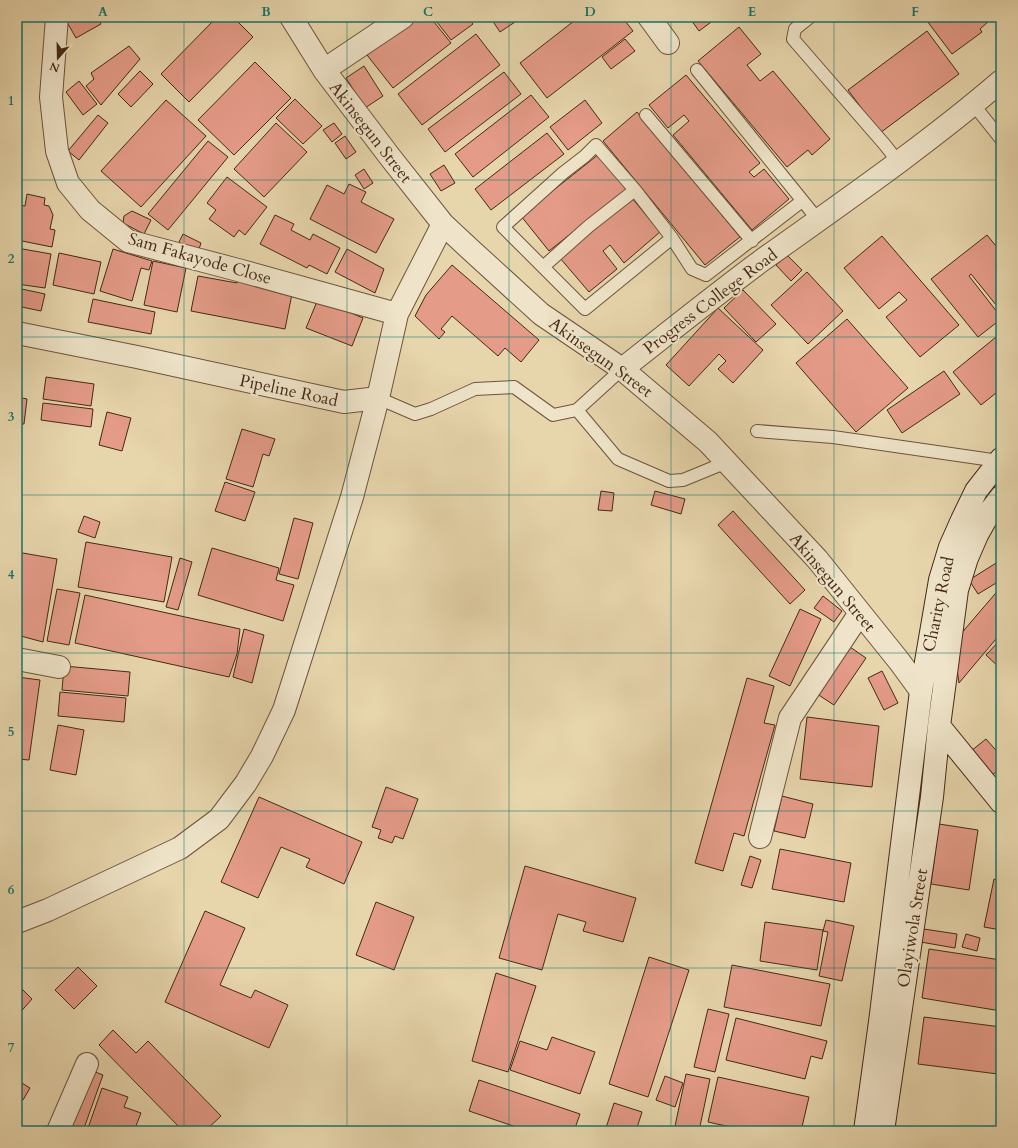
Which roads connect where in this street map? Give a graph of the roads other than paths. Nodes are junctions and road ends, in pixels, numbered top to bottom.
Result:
1 (57, 17) edge
2 (291, 17) edge
3 (402, 17) edge
4 (649, 17) edge
5 (810, 17) edge
6 (668, 43) dead end
7 (324, 70) junction
8 (697, 70) dead end
9 (1001, 81) edge
10 (973, 104) junction
11 (646, 115) dead end
12 (1001, 139) edge
13 (899, 163) junction
14 (636, 190) junction
15 (802, 202) junction
16 (818, 221) junction
17 (443, 224) junction
18 (672, 238) junction
19 (752, 241) junction
20 (543, 267) junction
21 (397, 314) junction
22 (17, 333) edge
23 (622, 369) junction
24 (378, 398) junction
25 (577, 410) junction
26 (757, 432) dead end
27 (1000, 460) edge
28 (727, 462) junction
29 (1001, 497) edge
30 (860, 613) junction
31 (17, 659) edge
32 (59, 668) dead end
33 (921, 691) junction
34 (939, 726) junction
35 (1001, 802) edge
36 (760, 837) dead end
37 (17, 922) edge
38 (87, 1064) dead end
39 (58, 1131) edge
40 (865, 1131) edge
41 (883, 1131) edge

1 - 21 street, Sam Fakayode Close
2 - 7 street, Akinsegun Street
3 - 7 street
4 - 6 street
5 - 13 lane
7 - 17 street, Akinsegun Street
8 - 15 lane
9 - 10 street, Progress College Road
10 - 12 lane
10 - 13 street, Progress College Road
11 - 19 lane
13 - 16 street, Progress College Road
14 - 18 lane
14 - 20 lane
14 - 20 lane
15 - 16 lane
15 - 19 lane
16 - 23 street, Progress College Road
17 - 21 street
17 - 23 street, Akinsegun Street
18 - 19 lane
18 - 20 lane
21 - 24 street
22 - 24 street, Pipeline Road
23 - 25 lane, Progress College Road
23 - 28 street, Akinsegun Street
24 - 25 lane
24 - 37 street
25 - 28 lane
26 - 27 lane
27 - 33 street, Charity Road
28 - 30 street, Akinsegun Street
29 - 34 street, Charity Road
30 - 33 street, Akinsegun Street
30 - 36 street
31 - 32 street
33 - 40 street, Charity Road
34 - 35 street
34 - 41 street, Olayiwola Street
38 - 39 street

